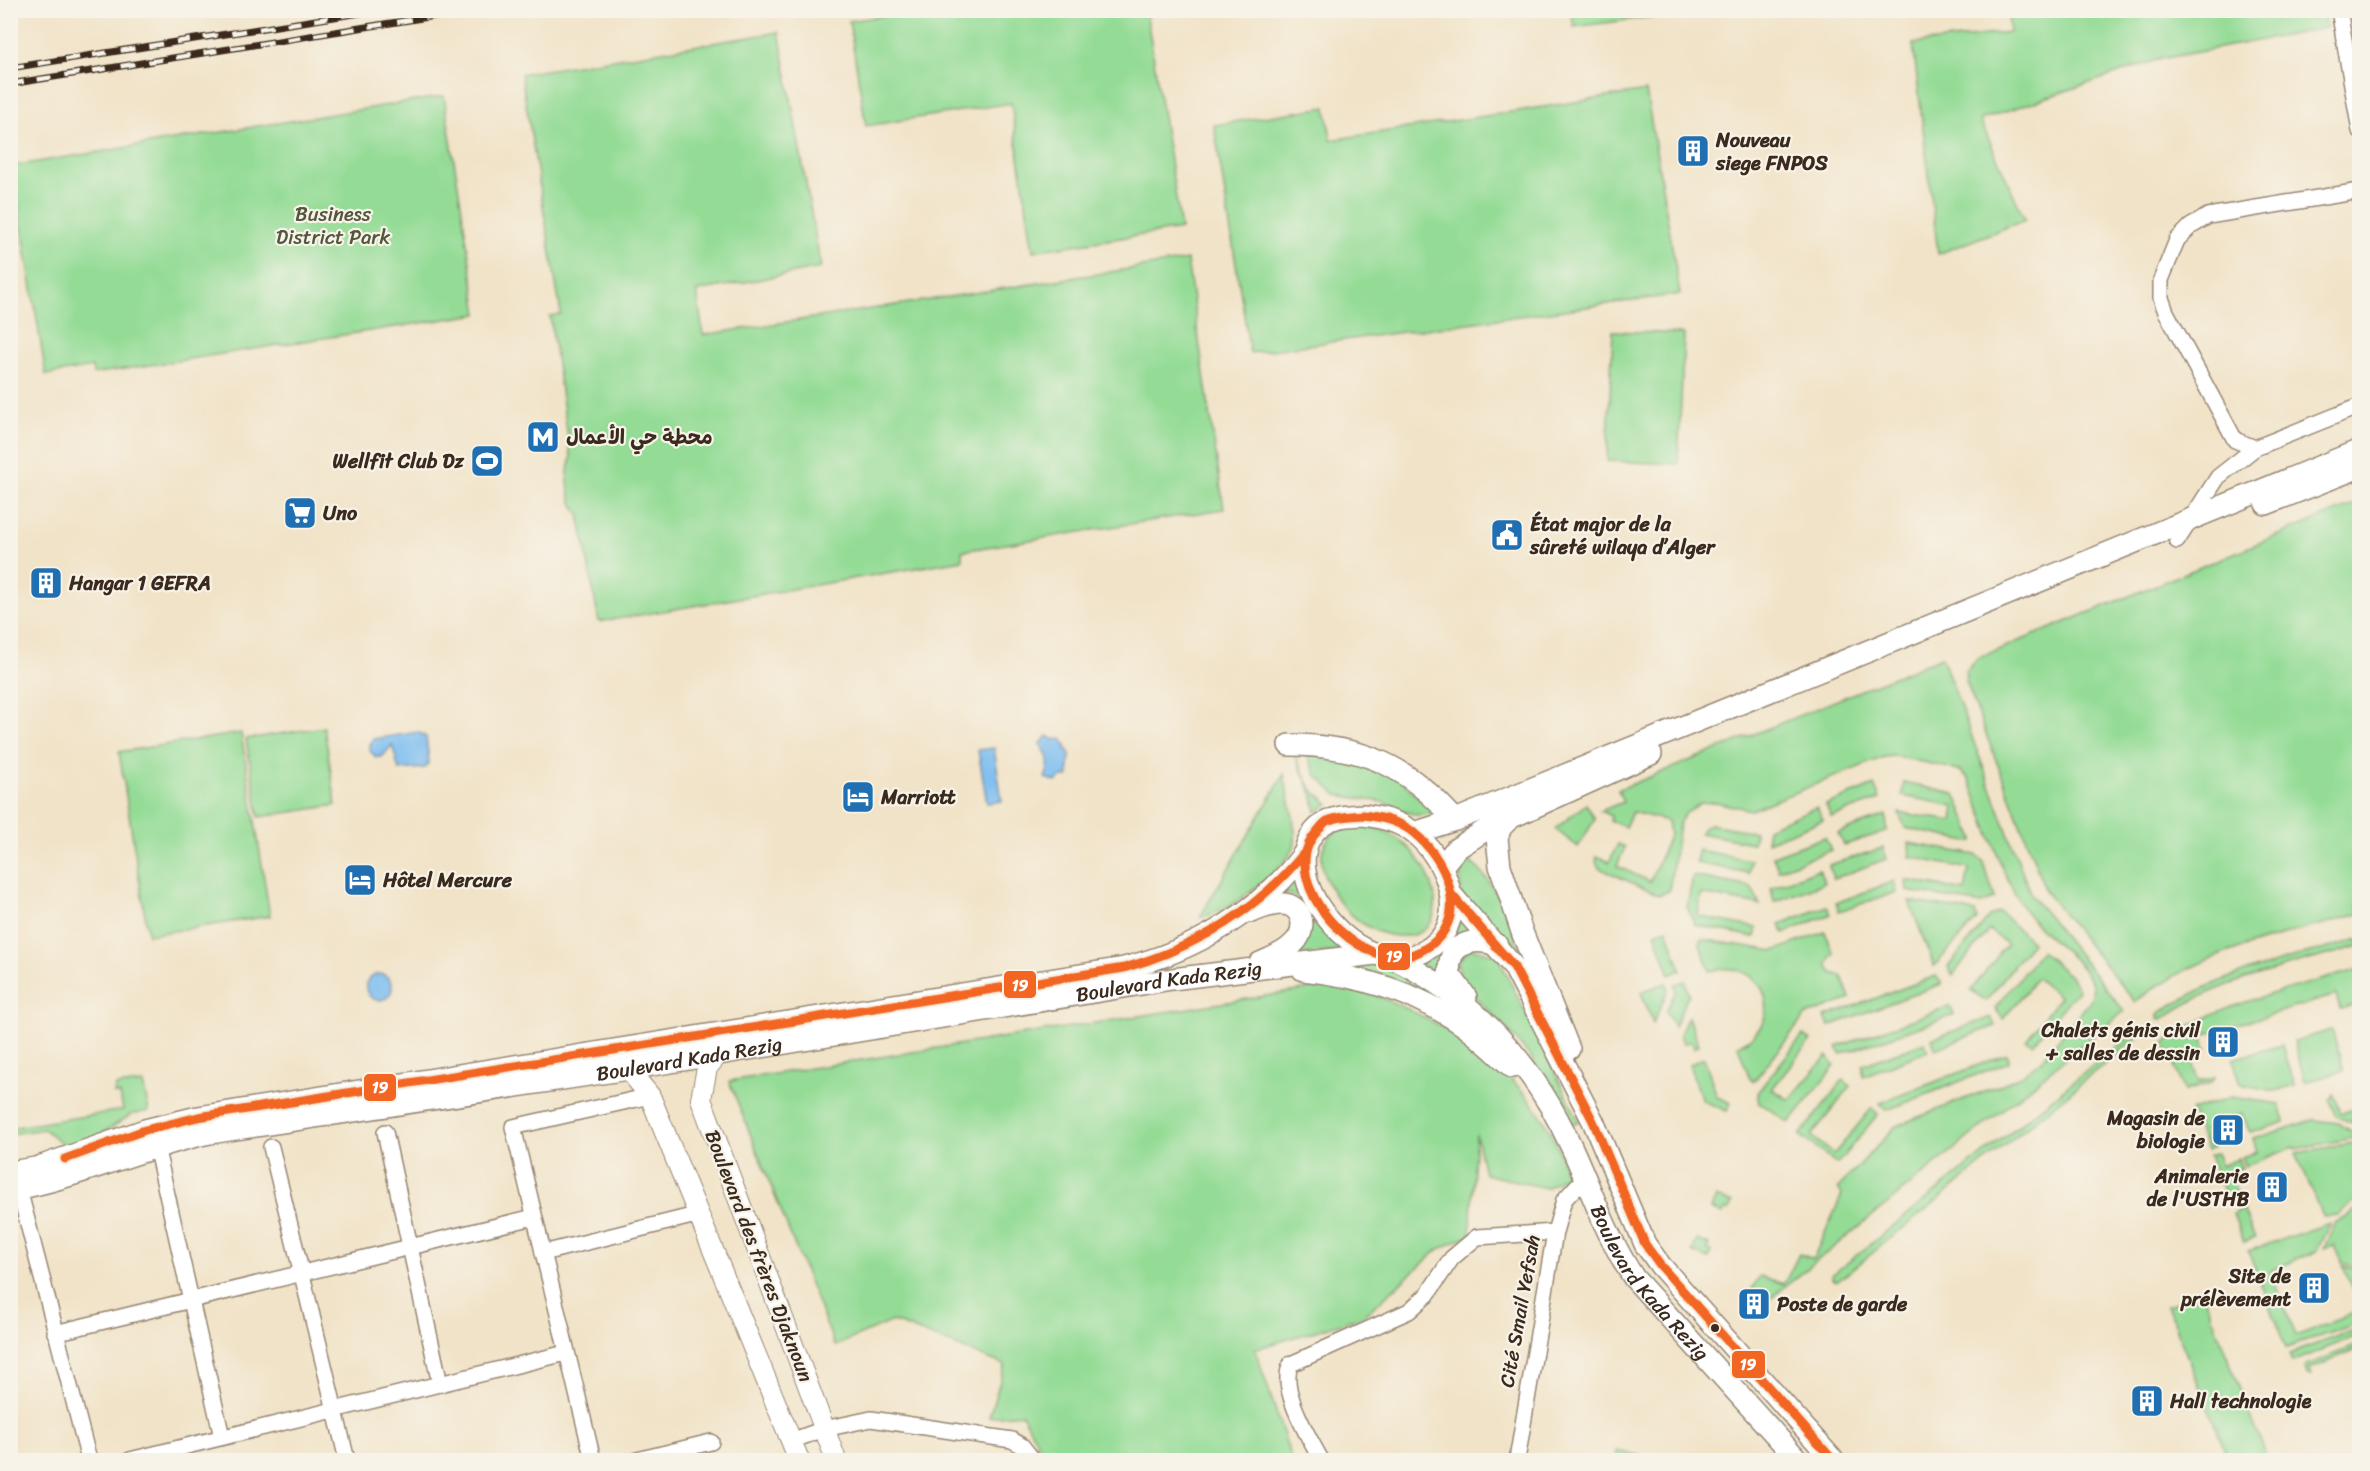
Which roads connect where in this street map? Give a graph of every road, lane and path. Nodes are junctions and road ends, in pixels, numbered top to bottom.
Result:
1 (2339, 10) edge
2 (2360, 131) edge
3 (2360, 191) edge
4 (2360, 406) edge
5 (2255, 448) junction
6 (2360, 450) edge
7 (2360, 467) edge
8 (2190, 520) junction
9 (2176, 541) junction
10 (1702, 724) junction
11 (1289, 745) dead end
12 (1511, 817) junction
13 (1455, 820) junction
14 (1414, 833) junction
15 (1305, 852) junction
16 (1442, 866) junction
17 (1451, 894) junction
18 (1239, 916) junction
19 (1497, 945) junction
20 (1384, 956) junction
21 (1278, 967) junction
22 (1249, 968) junction
23 (1483, 1018) junction
24 (719, 1053) junction
25 (628, 1069) junction
26 (1542, 1094) junction
27 (650, 1096) junction
28 (1593, 1121) junction
29 (385, 1132) dead end
30 (156, 1146) junction
31 (272, 1147) dead end
32 (1584, 1178) junction
33 (13, 1184) edge
34 (700, 1214) junction
35 (534, 1217) junction
36 (1554, 1232) junction
37 (410, 1247) junction
38 (543, 1252) junction
39 (302, 1272) junction
40 (191, 1300) junction
41 (55, 1333) junction
42 (566, 1353) junction
43 (440, 1384) junction
44 (334, 1410) junction
45 (824, 1429) junction
46 (222, 1437) junction
47 (791, 1441) junction
48 (711, 1442) dead end
49 (89, 1461) edge
50 (130, 1461) edge
51 (347, 1461) edge
52 (593, 1461) edge
53 (637, 1461) edge
54 (799, 1461) edge
55 (836, 1461) edge
56 (1033, 1461) edge
57 (1321, 1461) edge
58 (1517, 1461) edge
59 (1798, 1461) edge
60 (1833, 1461) edge

1 - 2 street
3 - 5 street
4 - 5 street
5 - 8 street
6 - 8 main road
7 - 9 main road
8 - 9 street
8 - 10 main road
9 - 10 main road
10 - 12 main road
10 - 13 main road
11 - 13 main road
12 - 16 main road
12 - 28 main road
13 - 14 main road
14 - 15 main road, Boulevard Kada Rezig
14 - 16 main road, Boulevard Kada Rezig
15 - 18 main road, Boulevard Kada Rezig
15 - 20 main road
16 - 17 main road, Boulevard Kada Rezig
17 - 19 main road, Boulevard Kada Rezig
17 - 20 main road, Boulevard Kada Rezig
18 - 22 main road
18 - 33 main road, Boulevard Kada Rezig
19 - 23 main road
19 - 28 main road, Boulevard Kada Rezig
20 - 21 main road, Boulevard Kada Rezig
20 - 23 main road
21 - 22 main road, Boulevard Kada Rezig
21 - 26 main road
22 - 24 main road, Boulevard Kada Rezig
23 - 26 main road, Boulevard Kada Rezig
24 - 25 main road, Boulevard Kada Rezig
24 - 45 street, Boulevard des frères Djaknoun
25 - 27 street, Boulevard des frères Djaknoun
25 - 30 main road, Boulevard Kada Rezig
26 - 32 main road, Boulevard Kada Rezig
27 - 34 street, Boulevard des frères Djaknoun
27 - 35 street
28 - 60 main road, Boulevard Kada Rezig
29 - 37 street
30 - 33 main road, Boulevard Kada Rezig
30 - 40 street
31 - 39 street
32 - 36 street, Cité Smail Yefsah
32 - 59 main road, Boulevard Kada Rezig
33 - 41 street
34 - 38 street
34 - 47 street, Boulevard des frères Djaknoun
35 - 37 street
35 - 38 street
36 - 57 street
36 - 58 street, Cité Smail Yefsah
37 - 39 street
37 - 43 street
38 - 42 street
39 - 40 street
39 - 44 street
40 - 41 street
40 - 46 street
41 - 49 street
42 - 43 street
42 - 52 street
43 - 44 street
44 - 46 street
44 - 51 street
45 - 47 street
45 - 55 street, Boulevard des frères Djaknoun
45 - 56 street
46 - 50 street
47 - 54 street, Boulevard des frères Djaknoun
48 - 53 street

